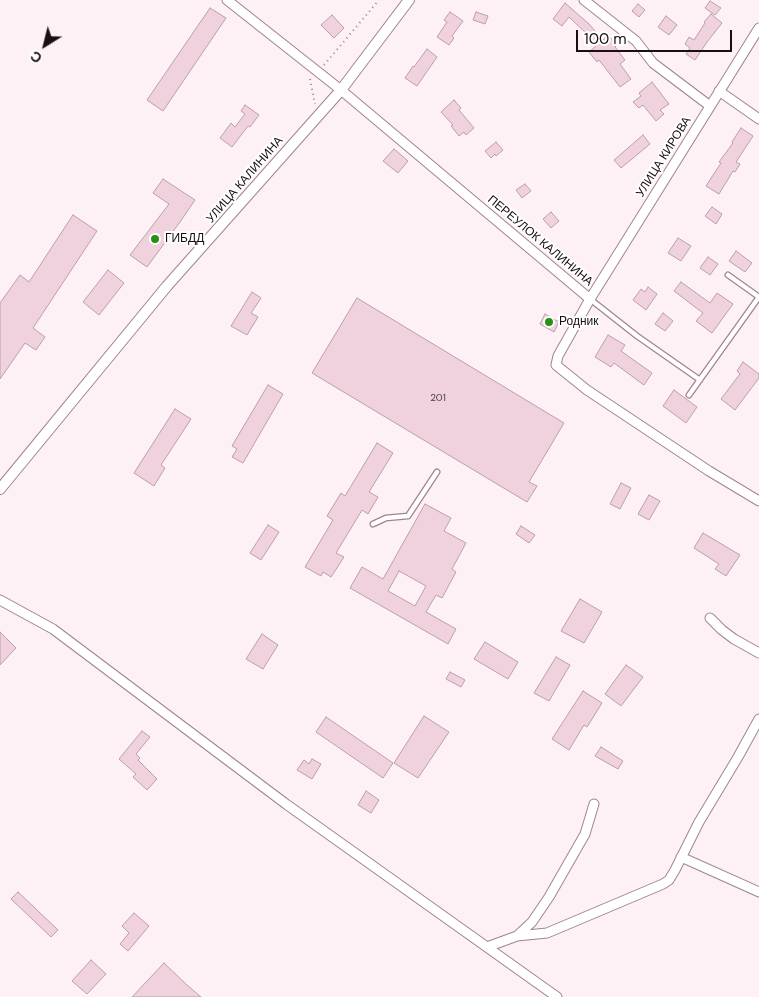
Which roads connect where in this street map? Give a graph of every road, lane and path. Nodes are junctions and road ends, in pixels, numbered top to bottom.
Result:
1 (226, 0) edge
2 (379, 0) edge
3 (409, 0) edge
4 (584, 0) edge
5 (759, 28) edge
6 (318, 71) junction
7 (311, 80) dead end
8 (341, 90) junction
9 (719, 91) junction
10 (710, 106) junction
11 (759, 119) edge
12 (728, 275) dead end
13 (590, 300) junction
14 (700, 380) junction
15 (690, 395) dead end
16 (437, 472) dead end
17 (0, 489) edge
18 (759, 501) edge
19 (373, 524) dead end
20 (0, 600) edge
21 (710, 618) dead end
22 (759, 653) edge
23 (759, 720) edge
24 (594, 804) dead end
25 (681, 857) junction
26 (759, 892) edge
27 (517, 936) junction
28 (487, 947) junction
29 (557, 997) edge

1 - 6 street, ПЕРЕУЛОК КАЛИНИНА
2 - 6 path
3 - 8 street, УЛИЦА КАЛИНИНА
4 - 10 street
5 - 9 street, УЛИЦА КИРОВА
6 - 7 path
6 - 8 street, ПЕРЕУЛОК КАЛИНИНА
8 - 13 street, ПЕРЕУЛОК КАЛИНИНА
8 - 17 street, УЛИЦА КАЛИНИНА
9 - 10 street, УЛИЦА КИРОВА
9 - 11 street
10 - 13 street, УЛИЦА КИРОВА
12 - 14 lane
13 - 14 lane
13 - 18 street, ПЕРЕУЛОК КАЛИНИНА
14 - 15 lane
16 - 19 lane
20 - 28 street
21 - 22 street
23 - 25 street
24 - 27 street
25 - 26 street
25 - 27 street
27 - 28 street
28 - 29 street

